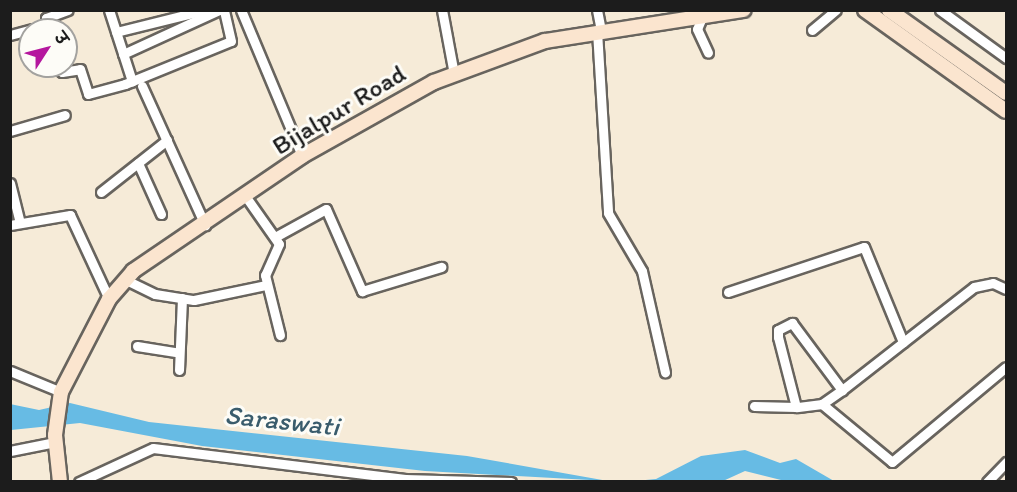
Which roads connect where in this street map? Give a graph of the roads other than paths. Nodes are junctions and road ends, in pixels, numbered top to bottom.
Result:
1 (68, 10) edge
2 (109, 10) edge
3 (205, 10) edge
4 (219, 10) edge
5 (224, 10) edge
6 (241, 10) edge
7 (442, 10) edge
8 (597, 10) edge
9 (744, 10) edge
10 (836, 10) edge
11 (865, 10) edge
12 (889, 10) edge
13 (939, 10) edge
14 (703, 15) junction
15 (46, 18) edge
16 (812, 30) dead end
17 (599, 31) junction
18 (116, 32) junction
19 (708, 53) dead end
20 (123, 54) junction
21 (1006, 58) edge
22 (78, 69) edge
23 (454, 74) junction
24 (132, 81) junction
25 (142, 86) dead end
26 (1006, 93) edge
27 (1006, 111) edge
28 (65, 114) dead end
29 (10, 131) edge
30 (167, 140) junction
31 (302, 156) junction
32 (138, 163) junction
33 (10, 183) edge
34 (101, 192) dead end
35 (246, 197) junction
36 (161, 214) dead end
37 (15, 224) edge
38 (205, 225) junction
39 (275, 237) junction
40 (441, 267) dead end
41 (124, 279) junction
42 (266, 285) junction
43 (1006, 289) edge
44 (728, 292) dead end
45 (183, 298) junction
46 (109, 299) junction
47 (280, 335) dead end
48 (903, 342) junction
49 (137, 346) dead end
50 (176, 352) junction
51 (1006, 367) edge
52 (10, 370) edge
53 (179, 370) dead end
54 (664, 372) dead end
55 (842, 390) junction
56 (58, 398) junction
57 (822, 404) junction
58 (754, 406) dead end
59 (796, 407) junction
60 (55, 438) junction
61 (10, 451) edge
62 (1006, 462) edge
63 (60, 482) edge
64 (80, 482) edge
65 (511, 482) edge
66 (987, 482) edge

1 - 15 street
2 - 18 street
3 - 18 street
4 - 20 street
5 - 24 street
6 - 31 street
7 - 23 street
8 - 17 street
9 - 14 main road, Bijalpur Road
10 - 16 street
11 - 27 main road
12 - 26 main road
13 - 21 street
14 - 17 main road, Bijalpur Road
14 - 19 street
17 - 23 main road, Bijalpur Road
17 - 54 street
18 - 20 street
20 - 24 street
22 - 24 street
23 - 31 main road, Bijalpur Road
25 - 30 street
28 - 29 street
30 - 32 street
30 - 38 street
31 - 35 main road, Bijalpur Road
32 - 34 street
32 - 36 street
33 - 37 street
35 - 38 main road, Bijalpur Road
35 - 39 street
37 - 46 street
38 - 41 main road, Bijalpur Road
39 - 40 street
39 - 42 street
41 - 45 street
41 - 46 main road, Bijalpur Road
42 - 45 street
42 - 47 street
43 - 48 street
44 - 48 street
45 - 50 street
46 - 56 main road, Bijalpur Road
48 - 55 street
49 - 50 street
50 - 53 street
51 - 57 street
52 - 56 street
55 - 57 street
55 - 59 street
56 - 60 main road
57 - 59 street
58 - 59 street
60 - 61 street
60 - 63 main road
62 - 66 street
64 - 65 street

